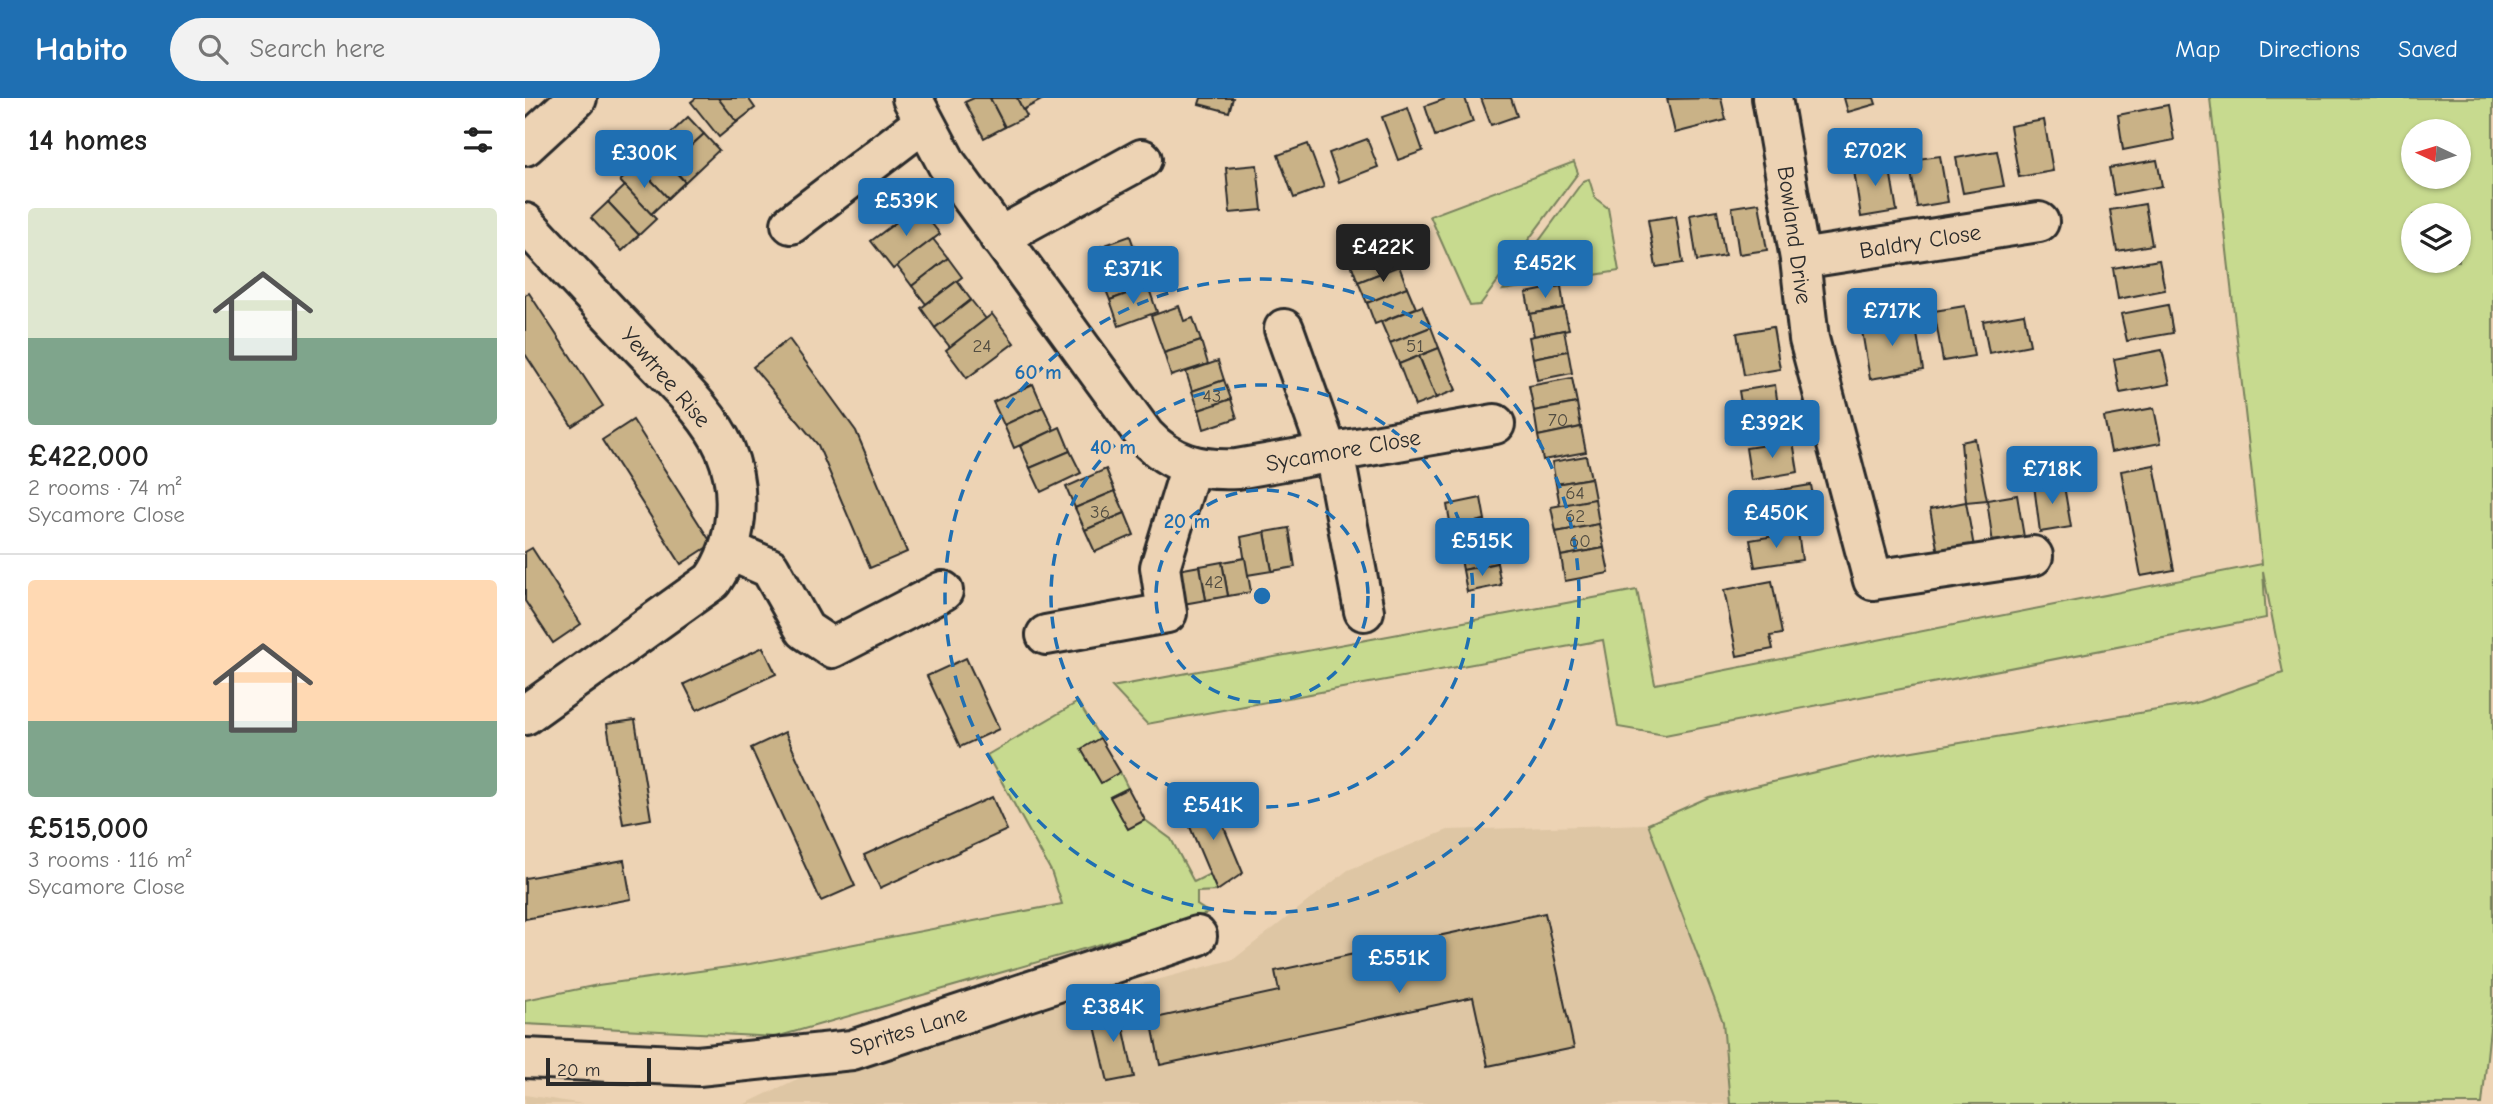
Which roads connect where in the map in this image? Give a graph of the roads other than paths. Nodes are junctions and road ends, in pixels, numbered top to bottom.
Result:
1 (576, 98) edge
2 (1772, 98) edge
3 (918, 110) edge
4 (525, 146) edge
5 (1142, 159) dead end
6 (2039, 222) dead end
7 (525, 223) edge
8 (791, 224) dead end
9 (999, 237) junction
10 (1800, 259) junction
11 (1284, 329) dead end
12 (1495, 424) dead end
13 (1331, 452) junction
14 (1191, 466) junction
15 (729, 550) junction
16 (2033, 556) dead end
17 (943, 590) dead end
18 (1364, 611) dead end
19 (1046, 635) dead end
20 (525, 715) edge
21 (1197, 936) dead end
22 (525, 1058) edge

1 - 4 street
2 - 10 street, Bowland Drive
3 - 8 street
3 - 9 street, Sycamore Close
5 - 9 street
6 - 10 street, Baldry Close
7 - 15 street, Yewtree Rise
9 - 14 street, Sycamore Close
10 - 16 street, Bowland Drive
11 - 13 street
12 - 13 street, Sycamore Close
13 - 14 street, Sycamore Close
13 - 18 street
14 - 19 street
15 - 17 street
15 - 20 street, Yewtree Rise
21 - 22 street, Sprites Lane

